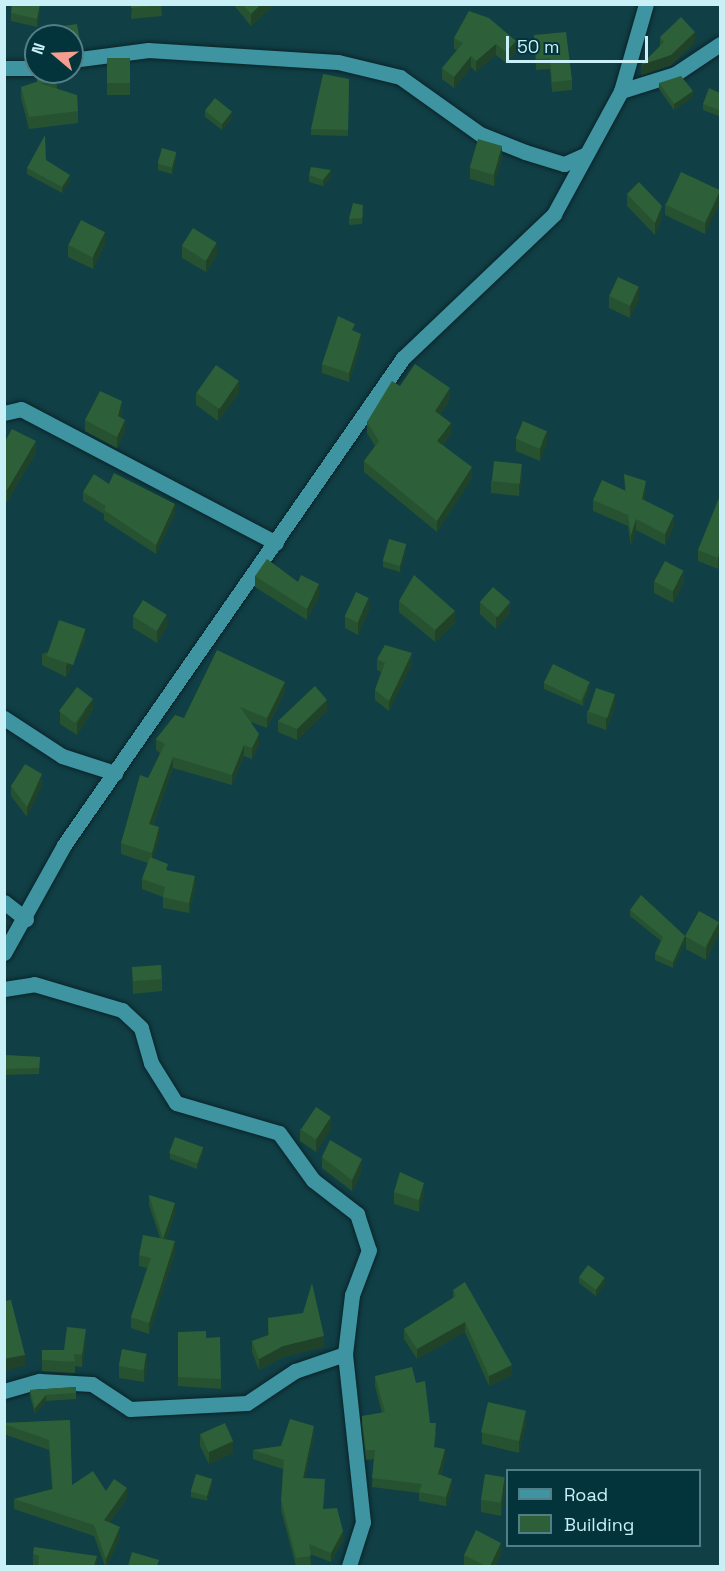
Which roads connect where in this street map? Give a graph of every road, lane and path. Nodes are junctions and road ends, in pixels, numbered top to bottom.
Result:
1 (646, 4) edge
2 (720, 44) edge
3 (84, 58) edge
4 (4, 68) edge
5 (24, 68) edge
6 (621, 91) junction
7 (586, 154) junction
8 (4, 413) edge
9 (276, 543) junction
10 (4, 718) edge
11 (115, 773) junction
12 (4, 902) edge
13 (26, 919) junction
14 (4, 953) edge
15 (4, 989) edge
16 (345, 1354) junction
17 (4, 1391) edge
18 (349, 1566) edge

1 - 6 street
2 - 6 street
3 - 7 street
4 - 5 street
6 - 7 street
7 - 9 street
8 - 9 street
9 - 11 street
10 - 11 street
11 - 13 street
12 - 13 street
13 - 14 street
15 - 16 street
16 - 17 street
16 - 18 street

